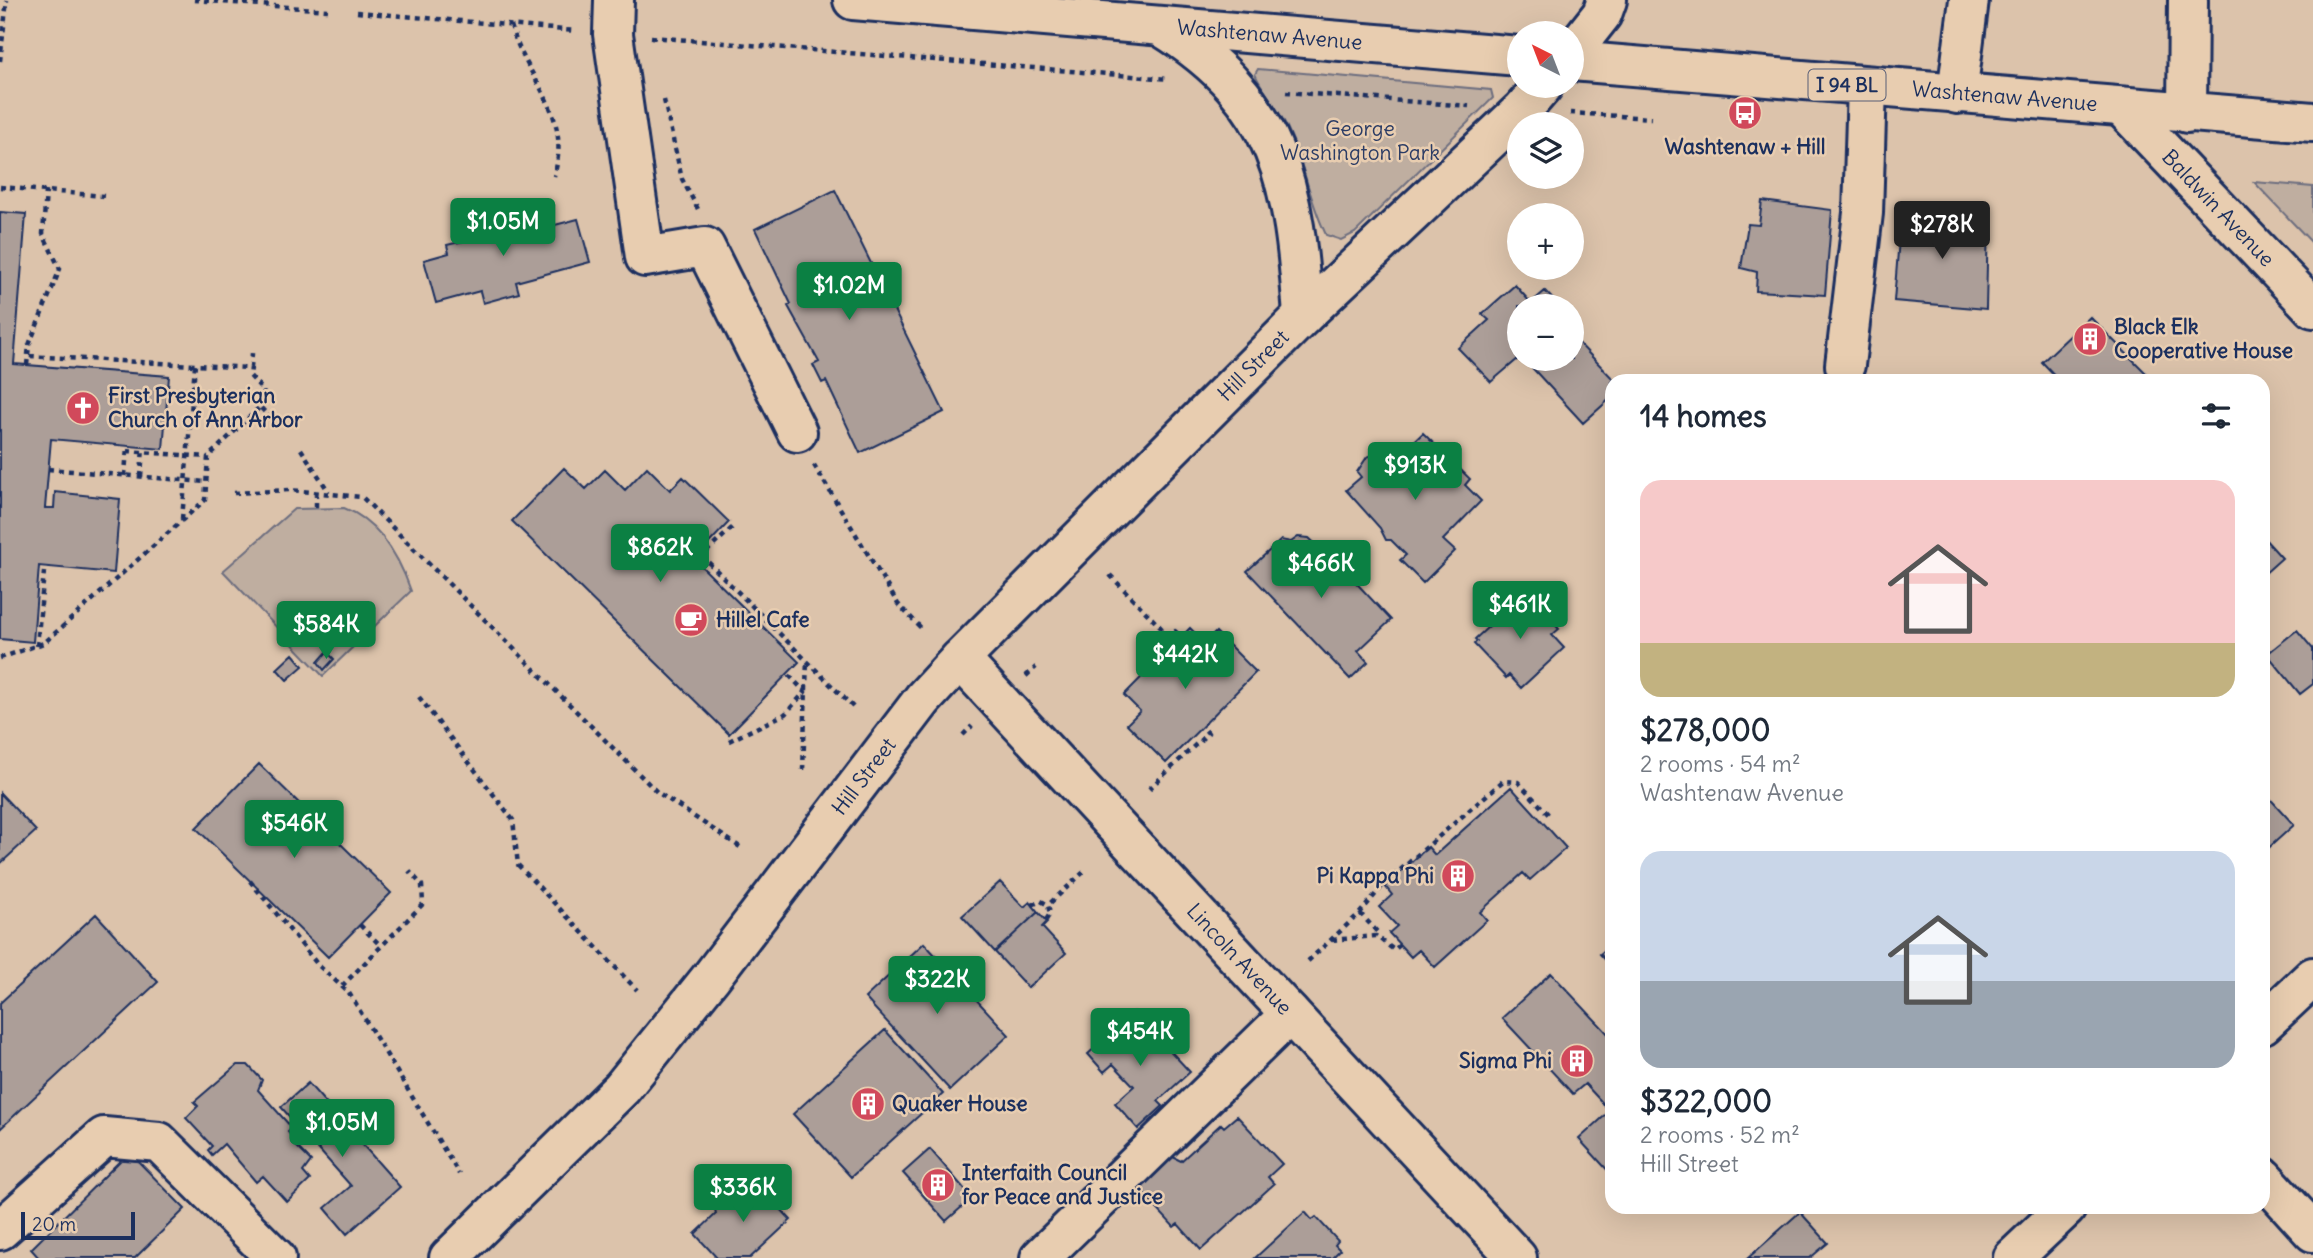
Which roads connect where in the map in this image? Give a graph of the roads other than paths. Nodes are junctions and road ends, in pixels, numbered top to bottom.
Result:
1 (853, 0) edge
2 (1607, 0) edge
3 (1969, 0) edge
4 (2188, 0) edge
5 (614, 17) edge
6 (1162, 27) junction
7 (1584, 37) edge
8 (1507, 54) edge
9 (1584, 62) edge
10 (1867, 86) junction
11 (1956, 94) junction
12 (1554, 99) edge
13 (2123, 108) junction
14 (2187, 113) junction
15 (2313, 122) edge
16 (2313, 308) edge
17 (1304, 316) junction
18 (1845, 365) dead end
19 (797, 432) dead end
20 (960, 659) junction
21 (2313, 977) edge
22 (1290, 1014) junction
23 (2270, 1017) edge
24 (2270, 1185) edge
25 (2060, 1214) edge
26 (0, 1230) edge
27 (2313, 1232) edge
28 (276, 1258) edge
29 (449, 1258) edge
30 (1040, 1258) edge
31 (1517, 1258) edge
32 (2013, 1258) edge

1 - 6 street, Washtenaw Avenue
2 - 7 street
3 - 11 street
4 - 14 street
5 - 19 street
6 - 8 street, Washtenaw Avenue
6 - 17 street, Hill Street
9 - 10 street, Washtenaw Avenue / I 94 BL
10 - 11 street, Washtenaw Avenue / I 94 BL
10 - 18 street
11 - 13 street, Washtenaw Avenue / I 94 BL
12 - 17 street, Hill Street
13 - 14 street, Washtenaw Avenue / I 94 BL
13 - 16 street, Baldwin Avenue
14 - 15 street, Washtenaw Avenue / I 94 BL
17 - 20 street, Hill Street
20 - 22 street, Lincoln Avenue
20 - 29 street, Hill Street
21 - 23 street
22 - 30 street
22 - 31 street, Lincoln Avenue
24 - 27 street
25 - 32 street
26 - 28 street

